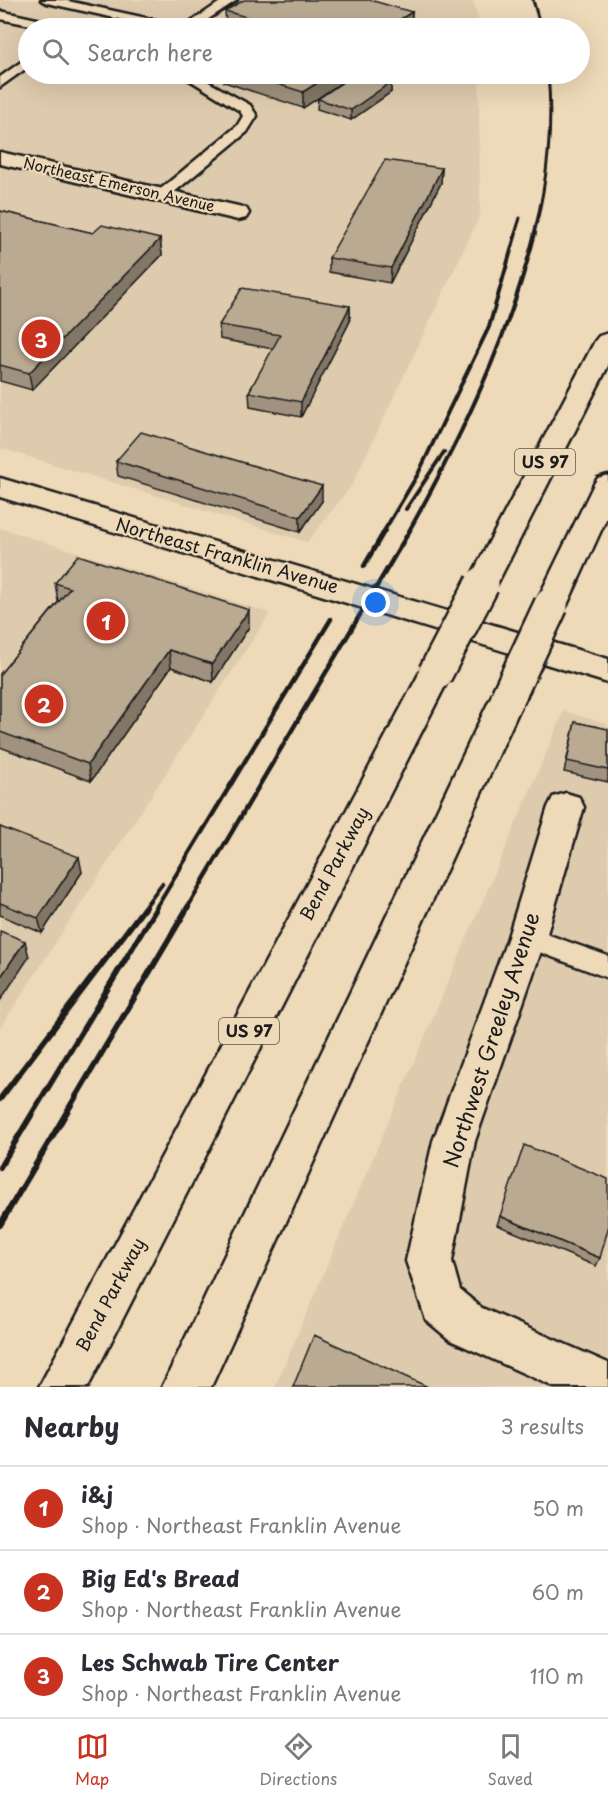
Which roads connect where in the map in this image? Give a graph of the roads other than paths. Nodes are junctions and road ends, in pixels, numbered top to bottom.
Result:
1 (47, 0) edge
2 (206, 0) edge
3 (228, 2) edge
4 (0, 15) edge
5 (129, 18) edge
6 (203, 18) edge
7 (18, 19) edge
8 (18, 69) edge
9 (0, 83) edge
10 (203, 84) edge
11 (0, 158) edge
12 (162, 195) junction
13 (238, 213) dead end
14 (608, 341) edge
15 (608, 484) edge
16 (0, 487) edge
17 (608, 671) edge
18 (566, 807) dead end
19 (527, 937) junction
20 (608, 967) edge
21 (63, 1387) edge
22 (186, 1387) edge
23 (608, 1387) edge

1 - 5 lane
2 - 3 lane
3 - 6 lane
4 - 7 lane
8 - 9 lane
10 - 12 lane
11 - 12 main road, Northeast Emerson Avenue
12 - 13 main road, Northeast Emerson Avenue
14 - 21 main road, Bend Parkway / US 97, bridge
15 - 22 main road, bridge
16 - 17 main road, Northeast Franklin Avenue
18 - 19 main road, Northwest Greeley Avenue
19 - 20 lane
19 - 23 main road, Northwest Greeley Avenue

